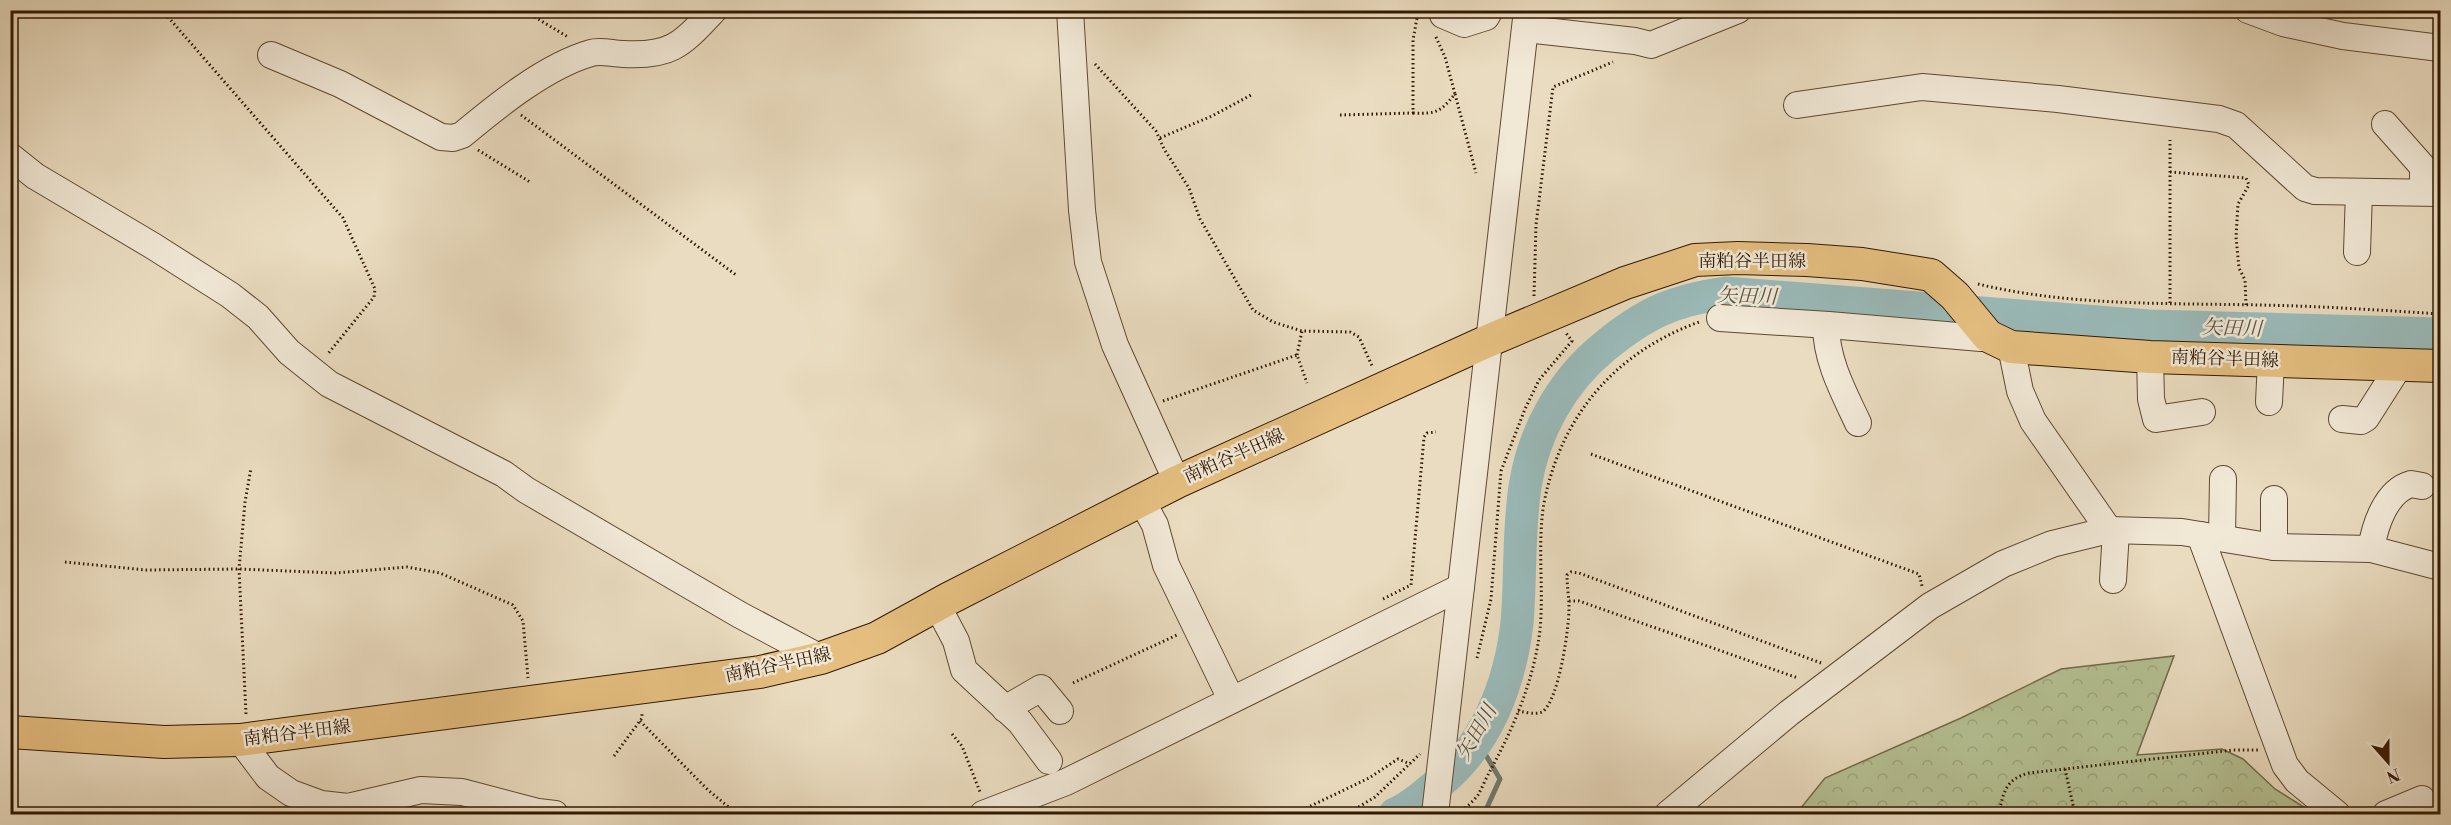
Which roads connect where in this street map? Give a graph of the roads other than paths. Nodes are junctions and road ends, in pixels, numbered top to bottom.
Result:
1 (714, 10) edge
2 (1070, 10) edge
3 (1490, 10) edge
4 (1738, 10) edge
5 (2248, 10) edge
6 (1430, 20) edge
7 (1526, 20) edge
8 (2440, 48) edge
9 (271, 55) dead end
10 (1797, 105) dead end
11 (2385, 124) dead end
12 (10, 156) edge
13 (2432, 180) edge
14 (2359, 192) junction
15 (2357, 252) dead end
16 (1720, 318) road end
17 (1826, 325) junction
18 (1490, 340) junction
19 (2000, 341) junction
20 (2150, 357) junction
21 (2271, 361) junction
22 (2397, 365) junction
23 (2440, 366) edge
24 (2269, 402) dead end
25 (2202, 412) dead end
26 (2342, 419) dead end
27 (1858, 423) dead end
28 (2223, 478) dead end
29 (1177, 482) junction
30 (2422, 486) dead end
31 (2274, 499) dead end
32 (1142, 501) junction
33 (2113, 531) junction
34 (2211, 536) junction
35 (2274, 547) junction
36 (2371, 549) junction
37 (2440, 567) edge
38 (2113, 580) dead end
39 (1461, 587) junction
40 (937, 605) junction
41 (821, 658) junction
42 (1231, 699) junction
43 (1005, 709) junction
44 (1060, 711) dead end
45 (10, 732) edge
46 (244, 740) junction
47 (1049, 761) dead end
48 (2422, 799) dead end
49 (555, 814) edge
50 (985, 814) edge
51 (1443, 814) edge
52 (1668, 814) edge
53 (2337, 814) edge
54 (2386, 814) edge

1 - 9 street
2 - 29 street
3 - 6 street
4 - 7 street
5 - 8 street
7 - 18 street
10 - 14 street
11 - 13 street
12 - 41 street
13 - 14 street
14 - 15 street
16 - 17 street
17 - 19 street
17 - 27 street
18 - 19 main road, 南粕谷半田線
18 - 29 main road, 南粕谷半田線
18 - 39 street
19 - 20 main road, 南粕谷半田線
19 - 33 street
20 - 21 main road, 南粕谷半田線
20 - 25 street
21 - 22 main road, 南粕谷半田線
21 - 24 street
22 - 23 main road, 南粕谷半田線
22 - 26 street
28 - 34 street
29 - 32 main road, 南粕谷半田線
30 - 36 street
31 - 35 street
32 - 40 main road, 南粕谷半田線
32 - 42 street
33 - 34 street
33 - 38 street
33 - 52 street
34 - 35 street
34 - 53 street
35 - 36 street
36 - 37 street
39 - 42 street
39 - 51 street
40 - 41 main road, 南粕谷半田線
40 - 43 street
41 - 46 main road, 南粕谷半田線
42 - 50 street
43 - 44 street
43 - 47 street
45 - 46 main road, 南粕谷半田線
46 - 49 street
48 - 54 street

